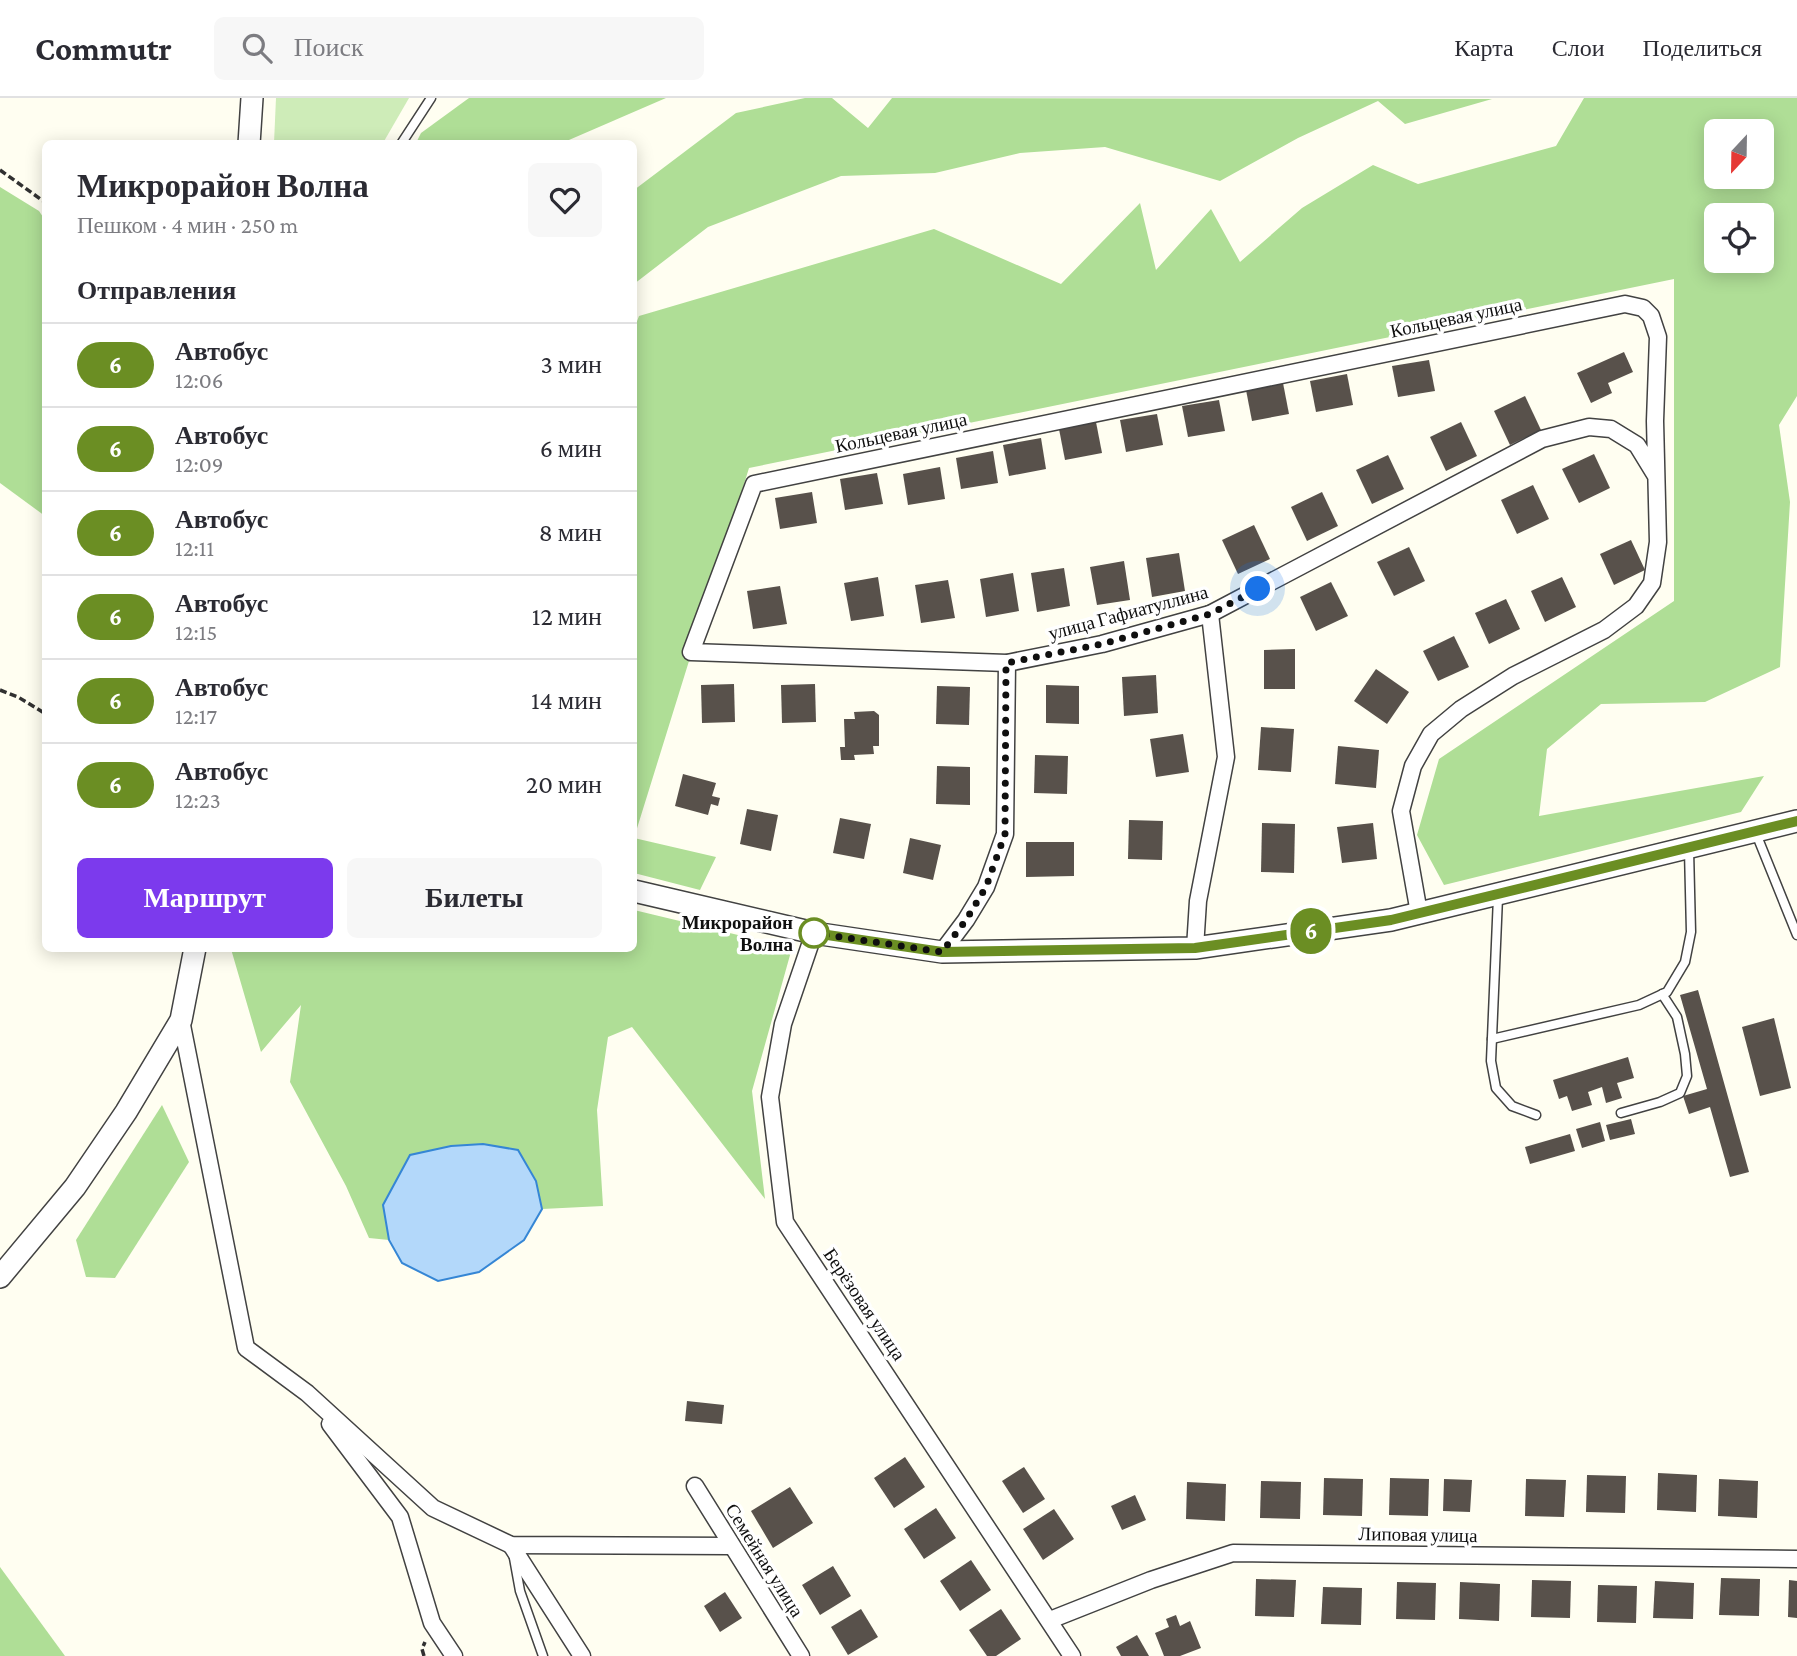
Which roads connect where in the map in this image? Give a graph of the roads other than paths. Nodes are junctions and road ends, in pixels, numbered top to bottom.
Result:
1 (252, 98) edge
2 (430, 98) edge
3 (249, 140) edge
4 (404, 140) edge
5 (1656, 475) junction
6 (1210, 614) junction
7 (714, 654) joint
8 (1006, 663) junction
9 (1797, 821) edge
10 (1755, 831) junction
11 (1689, 848) junction
12 (637, 892) edge
13 (1498, 894) junction
14 (1419, 914) junction
15 (814, 933) junction
16 (1797, 935) edge
17 (1195, 948) junction
18 (194, 952) edge
19 (942, 952) junction
20 (1662, 994) junction
21 (181, 1020) junction
22 (1492, 1039) junction
23 (1621, 1113) dead end
24 (1536, 1115) dead end
25 (0, 1278) edge
26 (307, 1393) junction
27 (695, 1486) dead end
28 (511, 1545) junction
29 (731, 1546) junction
30 (1797, 1559) edge
31 (1050, 1620) junction
32 (454, 1656) edge
33 (543, 1656) edge
34 (582, 1656) edge
35 (801, 1656) edge
36 (1072, 1656) edge

1 - 3 street
2 - 4 lane
5 - 6 street, улица Гафиатуллина
5 - 7 street, Кольцевая улица
5 - 14 street, Кольцевая улица
6 - 8 street, улица Гафиатуллина
6 - 17 street
7 - 8 street, улица Гафиатуллина
8 - 19 street
9 - 10 street
10 - 11 street
10 - 16 lane
11 - 13 street
11 - 20 lane
12 - 15 street
13 - 14 street
13 - 22 lane
14 - 17 street
15 - 19 street
15 - 31 street, Берёзовая улица
17 - 19 street
18 - 21 street
20 - 22 lane
20 - 23 lane
21 - 25 street
21 - 26 street
22 - 24 lane
26 - 28 street
26 - 32 street
27 - 29 street, Семейная улица
28 - 29 street
28 - 33 lane
28 - 34 street
29 - 35 street, Семейная улица
30 - 31 street, Липовая улица
31 - 36 street, Берёзовая улица

